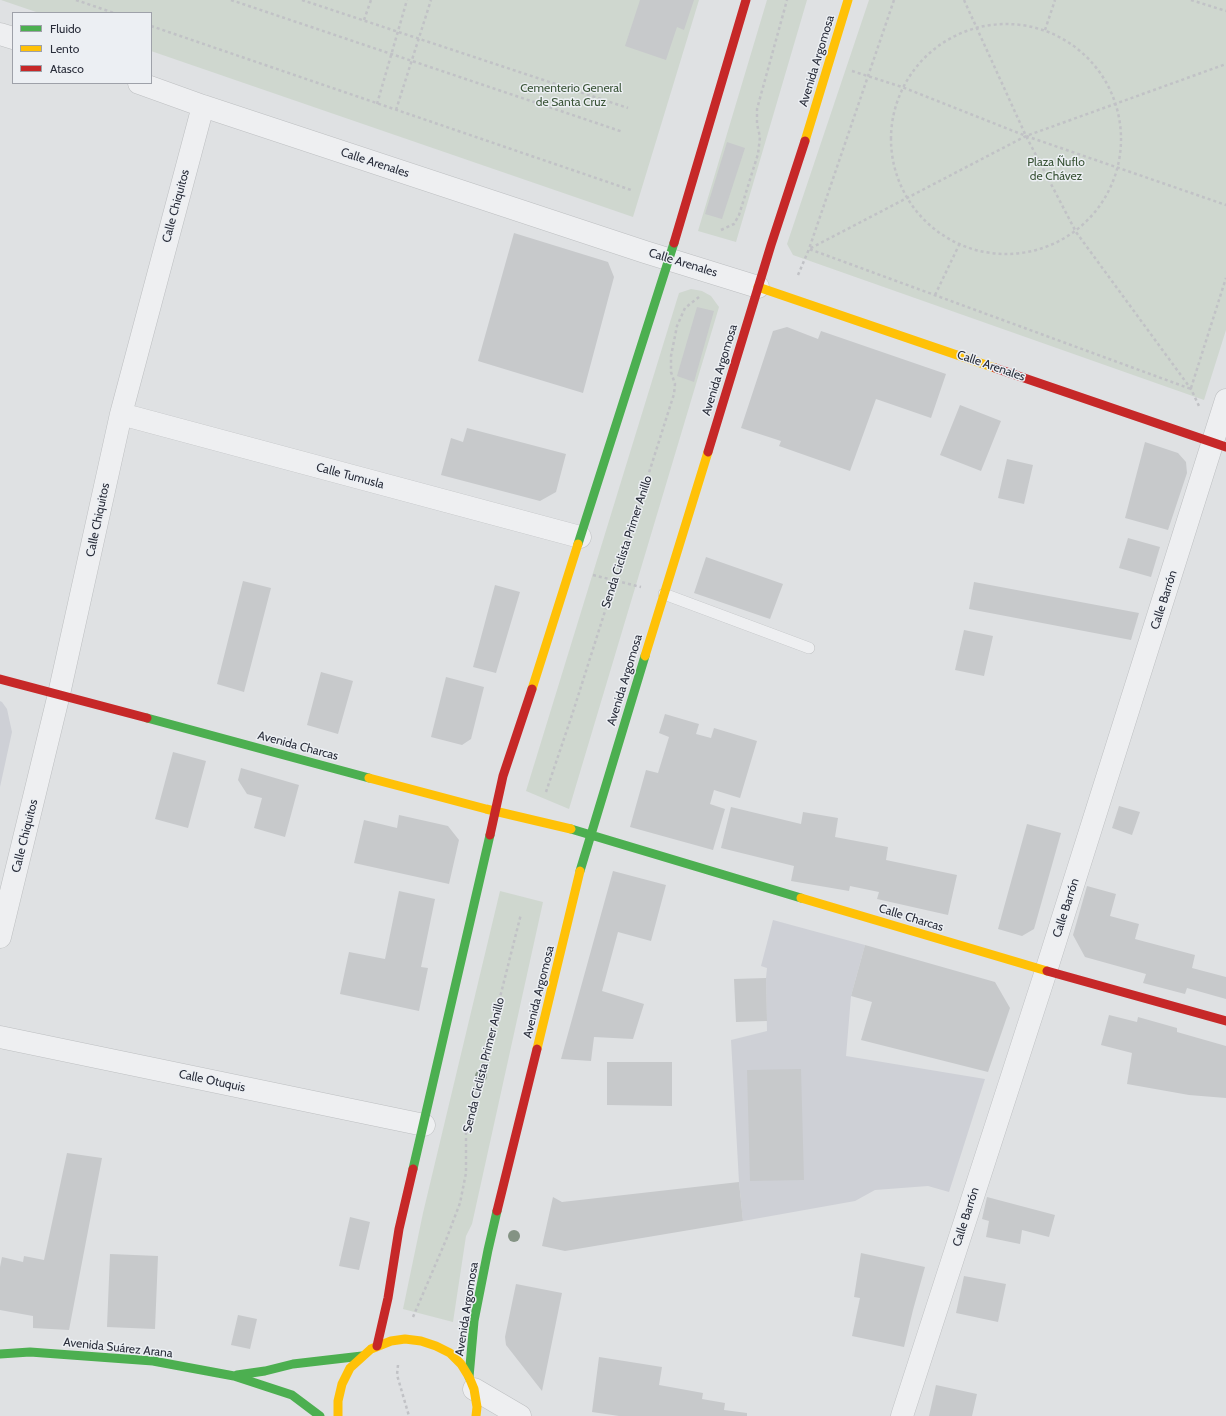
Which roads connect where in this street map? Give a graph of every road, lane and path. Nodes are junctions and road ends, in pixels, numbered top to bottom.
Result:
1 (76, 0) edge
2 (231, 0) edge
3 (302, 0) edge
4 (371, 0) edge
5 (407, 0) edge
6 (431, 0) edge
7 (746, 0) edge
8 (787, 0) edge
9 (848, 0) edge
10 (894, 0) edge
11 (964, 0) edge
12 (1055, 0) edge
13 (1191, 0) edge
14 (1226, 11) edge
15 (111, 12) edge
16 (364, 20) junction
17 (152, 26) edge
18 (976, 27) junction
19 (1045, 30) junction
20 (398, 32) junction
21 (0, 34) edge
22 (12, 38) edge
23 (419, 39) junction
24 (391, 55) junction
25 (411, 61) junction
26 (1226, 64) edge
27 (829, 65) junction
28 (868, 75) junction
29 (142, 84) edge
30 (902, 87) junction
31 (1116, 103) junction
32 (377, 104) junction
33 (203, 106) junction
34 (628, 108) dead end
35 (396, 110) junction
36 (623, 132) dead end
37 (1026, 136) junction
38 (1119, 167) junction
39 (631, 190) dead end
40 (906, 198) junction
41 (1226, 205) edge
42 (721, 230) dead end
43 (1076, 232) junction
44 (959, 245) junction
45 (808, 249) junction
46 (668, 259) junction
47 (1226, 278) edge
48 (758, 287) junction
49 (935, 295) junction
50 (788, 296) junction
51 (699, 297) dead end
52 (1191, 388) junction
53 (1226, 400) edge
54 (121, 414) junction
55 (1220, 445) edge
56 (580, 537) junction
57 (571, 569) junction
58 (614, 581) junction
59 (664, 594) junction
60 (809, 648) dead end
61 (0, 679) edge
62 (59, 694) junction
63 (503, 776) junction
64 (491, 785) dead end
65 (546, 792) dead end
66 (472, 795) dead end
67 (452, 799) junction
68 (494, 810) junction
69 (590, 834) junction
70 (521, 914) dead end
71 (0, 936) edge
72 (1046, 971) junction
73 (1226, 1021) edge
74 (0, 1037) edge
75 (424, 1125) junction
76 (417, 1306) dead end
77 (377, 1346) junction
78 (0, 1354) edge
79 (362, 1356) junction
80 (234, 1376) junction
81 (472, 1383) junction
82 (320, 1416) edge
83 (338, 1416) edge
84 (476, 1416) edge
85 (520, 1416) edge
86 (902, 1416) edge

1 - 15 path
2 - 24 path
3 - 16 path
4 - 16 path
5 - 20 path
6 - 23 path
7 - 46 main road
8 - 42 path
9 - 27 main road, Avenida Argomosa
10 - 28 path
11 - 18 path
12 - 19 path
13 - 14 path
16 - 20 path
17 - 32 path
18 - 19 path
18 - 30 path
18 - 37 path
19 - 31 path
20 - 23 path
20 - 24 path
21 - 22 street
23 - 25 path
23 - 34 path
24 - 25 path
24 - 32 path
25 - 35 path
25 - 36 path
26 - 31 path
27 - 28 path
27 - 48 main road, Avenida Argomosa
28 - 30 path
28 - 45 path
29 - 33 street, Calle Arenales
30 - 37 path
30 - 40 path
31 - 37 path
31 - 38 path
32 - 35 path
33 - 46 street, Calle Arenales
33 - 54 street, Calle Chiquitos
35 - 39 path
37 - 38 path
37 - 40 path
37 - 43 path
38 - 41 path
38 - 43 path
40 - 44 path
40 - 45 path
43 - 44 path
43 - 52 path
44 - 49 path
45 - 49 path
45 - 50 path
46 - 48 street, Calle Arenales
46 - 56 main road
47 - 52 path
48 - 50 main road, Calle Arenales
48 - 59 main road, Avenida Argomosa
49 - 52 path
50 - 55 main road, Calle Arenales
51 - 58 path, Senda Ciclista Primer Anillo
53 - 55 street, Calle Barrón
54 - 56 street, Calle Tumusla
54 - 62 street, Calle Chiquitos
55 - 72 street, Calle Barrón
56 - 57 main road
57 - 58 path
57 - 63 main road
58 - 59 path
58 - 65 path, Senda Ciclista Primer Anillo
59 - 60 lane
59 - 69 main road, Avenida Argomosa
61 - 62 main road, Avenida Charcas
62 - 67 main road, Avenida Charcas
62 - 71 street, Calle Chiquitos
63 - 64 main road
63 - 68 main road
66 - 67 main road
67 - 68 main road, Avenida Charcas
68 - 69 main road, Avenida Charcas
68 - 75 main road
69 - 72 main road, Calle Charcas
69 - 81 main road, Avenida Argomosa
70 - 76 path, Senda Ciclista Primer Anillo
72 - 73 main road, Calle Charcas
72 - 86 street, Calle Barrón
74 - 75 street, Calle Otuquis
75 - 77 main road
77 - 79 main road
77 - 81 main road
78 - 80 main road, Avenida Suárez Arana
79 - 80 main road, Avenida Suárez Arana
79 - 83 main road
80 - 82 main road, Avenida Suárez Arana
81 - 84 main road, Avenida Argomosa
81 - 85 street

